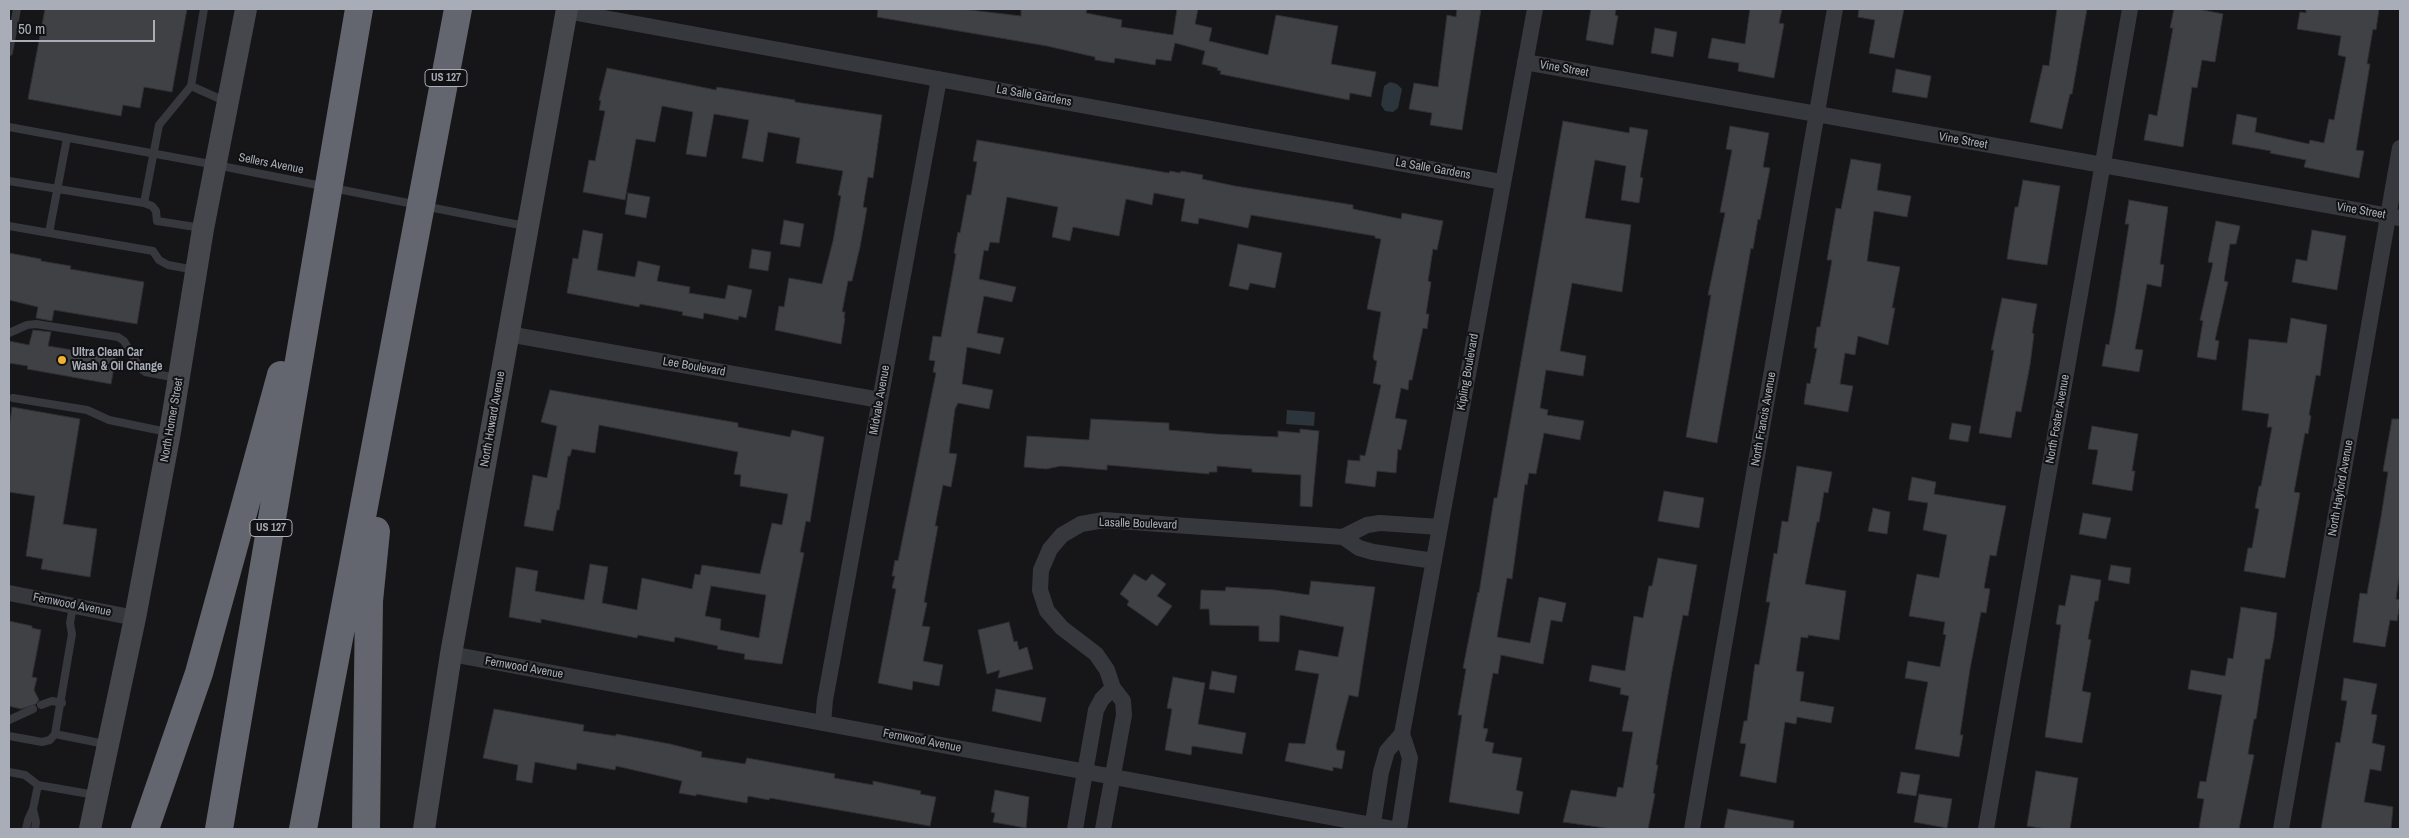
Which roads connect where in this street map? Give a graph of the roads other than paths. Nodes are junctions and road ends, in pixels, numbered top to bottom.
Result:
1 (17, 9) edge
2 (204, 9) edge
3 (246, 9) edge
4 (359, 9) edge
5 (458, 9) edge
6 (1535, 9) edge
7 (1835, 9) edge
8 (2130, 9) edge
9 (566, 10) edge
10 (9, 52) edge
11 (1525, 62) junction
12 (939, 79) junction
13 (191, 86) junction
14 (227, 103) junction
15 (1818, 115) junction
16 (9, 127) edge
17 (67, 138) junction
18 (2400, 148) edge
19 (153, 153) junction
20 (216, 165) junction
21 (2103, 165) junction
22 (9, 180) edge
23 (1502, 182) junction
24 (58, 189) junction
25 (144, 203) junction
26 (2395, 217) edge
27 (9, 226) edge
28 (323, 227) junction
29 (527, 227) junction
30 (204, 229) junction
31 (49, 233) junction
32 (415, 243) junction
33 (197, 270) junction
34 (9, 333) edge
35 (508, 334) junction
36 (179, 378) junction
37 (13, 398) dead end
38 (880, 400) junction
39 (170, 432) junction
40 (1440, 527) junction
41 (1342, 537) junction
42 (1434, 561) junction
43 (9, 592) edge
44 (73, 605) junction
45 (135, 618) junction
46 (451, 654) junction
47 (1113, 688) junction
48 (62, 703) junction
49 (41, 705) dead end
50 (33, 709) dead end
51 (9, 720) edge
52 (823, 722) junction
53 (55, 734) junction
54 (1402, 734) junction
55 (9, 736) edge
56 (107, 744) junction
57 (9, 772) edge
58 (1085, 772) junction
59 (1114, 778) junction
60 (38, 785) junction
61 (97, 796) junction
62 (33, 810) junction
63 (1372, 828) edge
64 (26, 829) edge
65 (35, 829) edge
66 (90, 829) edge
67 (145, 829) edge
68 (219, 829) edge
69 (303, 829) edge
70 (366, 829) edge
71 (424, 829) edge
72 (1074, 829) edge
73 (1103, 829) edge
74 (1394, 829) edge
75 (1398, 829) edge
76 (1692, 829) edge
77 (1986, 829) edge
78 (2281, 829) edge

1 - 10 lane
2 - 13 lane
3 - 14 street, North Homer Street
4 - 28 highway, US 127
5 - 32 highway, US 127
6 - 11 street, Kipling Boulevard
7 - 15 street, North Francis Avenue
8 - 21 street, North Foster Avenue
9 - 12 street, La Salle Gardens
9 - 29 street, North Howard Avenue
11 - 15 street, Vine Street
11 - 23 street, Kipling Boulevard
12 - 23 street, La Salle Gardens
12 - 38 street, Midvale Avenue
13 - 14 lane
13 - 19 lane
14 - 20 street, North Homer Street
15 - 21 street, Vine Street
15 - 76 street, North Francis Avenue
16 - 17 lane, Sellers Avenue
17 - 19 lane, Sellers Avenue
17 - 24 lane
18 - 26 street, North Hayford Avenue
19 - 20 lane, Sellers Avenue
19 - 25 lane
20 - 29 lane, Sellers Avenue
20 - 30 street, North Homer Street
21 - 26 street, Vine Street
21 - 77 street, North Foster Avenue
22 - 24 lane
23 - 40 street, Kipling Boulevard
24 - 25 lane
24 - 31 lane
25 - 30 lane
26 - 78 street, North Hayford Avenue
27 - 31 lane
28 - 67 highway
28 - 68 highway, US 127
29 - 35 street, North Howard Avenue
30 - 33 street, North Homer Street
31 - 33 lane
32 - 69 highway, US 127
32 - 70 highway
33 - 36 street, North Homer Street
34 - 36 lane
35 - 38 street, Lee Boulevard
35 - 46 street, North Howard Avenue
36 - 39 street, North Homer Street
37 - 39 lane
38 - 52 street, Midvale Avenue
39 - 45 street, North Homer Street
40 - 41 street, Lasalle Boulevard
40 - 42 street, Kipling Boulevard
41 - 42 street, Lasalle Boulevard
41 - 47 street, Lasalle Boulevard
42 - 54 street, Kipling Boulevard
43 - 44 street, Fernwood Avenue
44 - 45 street, Fernwood Avenue
44 - 48 lane
45 - 56 street, North Homer Street
46 - 52 street, Fernwood Avenue
46 - 71 street, North Howard Avenue
47 - 58 street
47 - 59 street, Lasalle Boulevard
48 - 49 lane
48 - 53 lane
50 - 51 lane
52 - 58 street, Fernwood Avenue
53 - 55 lane
53 - 56 lane
54 - 63 street, Kipling Boulevard
54 - 75 street, Kipling Boulevard
56 - 61 street, North Homer Street
57 - 60 lane
58 - 59 street, Fernwood Avenue
58 - 72 street
59 - 63 street, Fernwood Avenue
59 - 73 street, Lasalle Boulevard
60 - 61 lane
60 - 62 lane
61 - 66 street, North Homer Street
62 - 64 lane
62 - 65 lane
63 - 74 street, Fernwood Avenue

